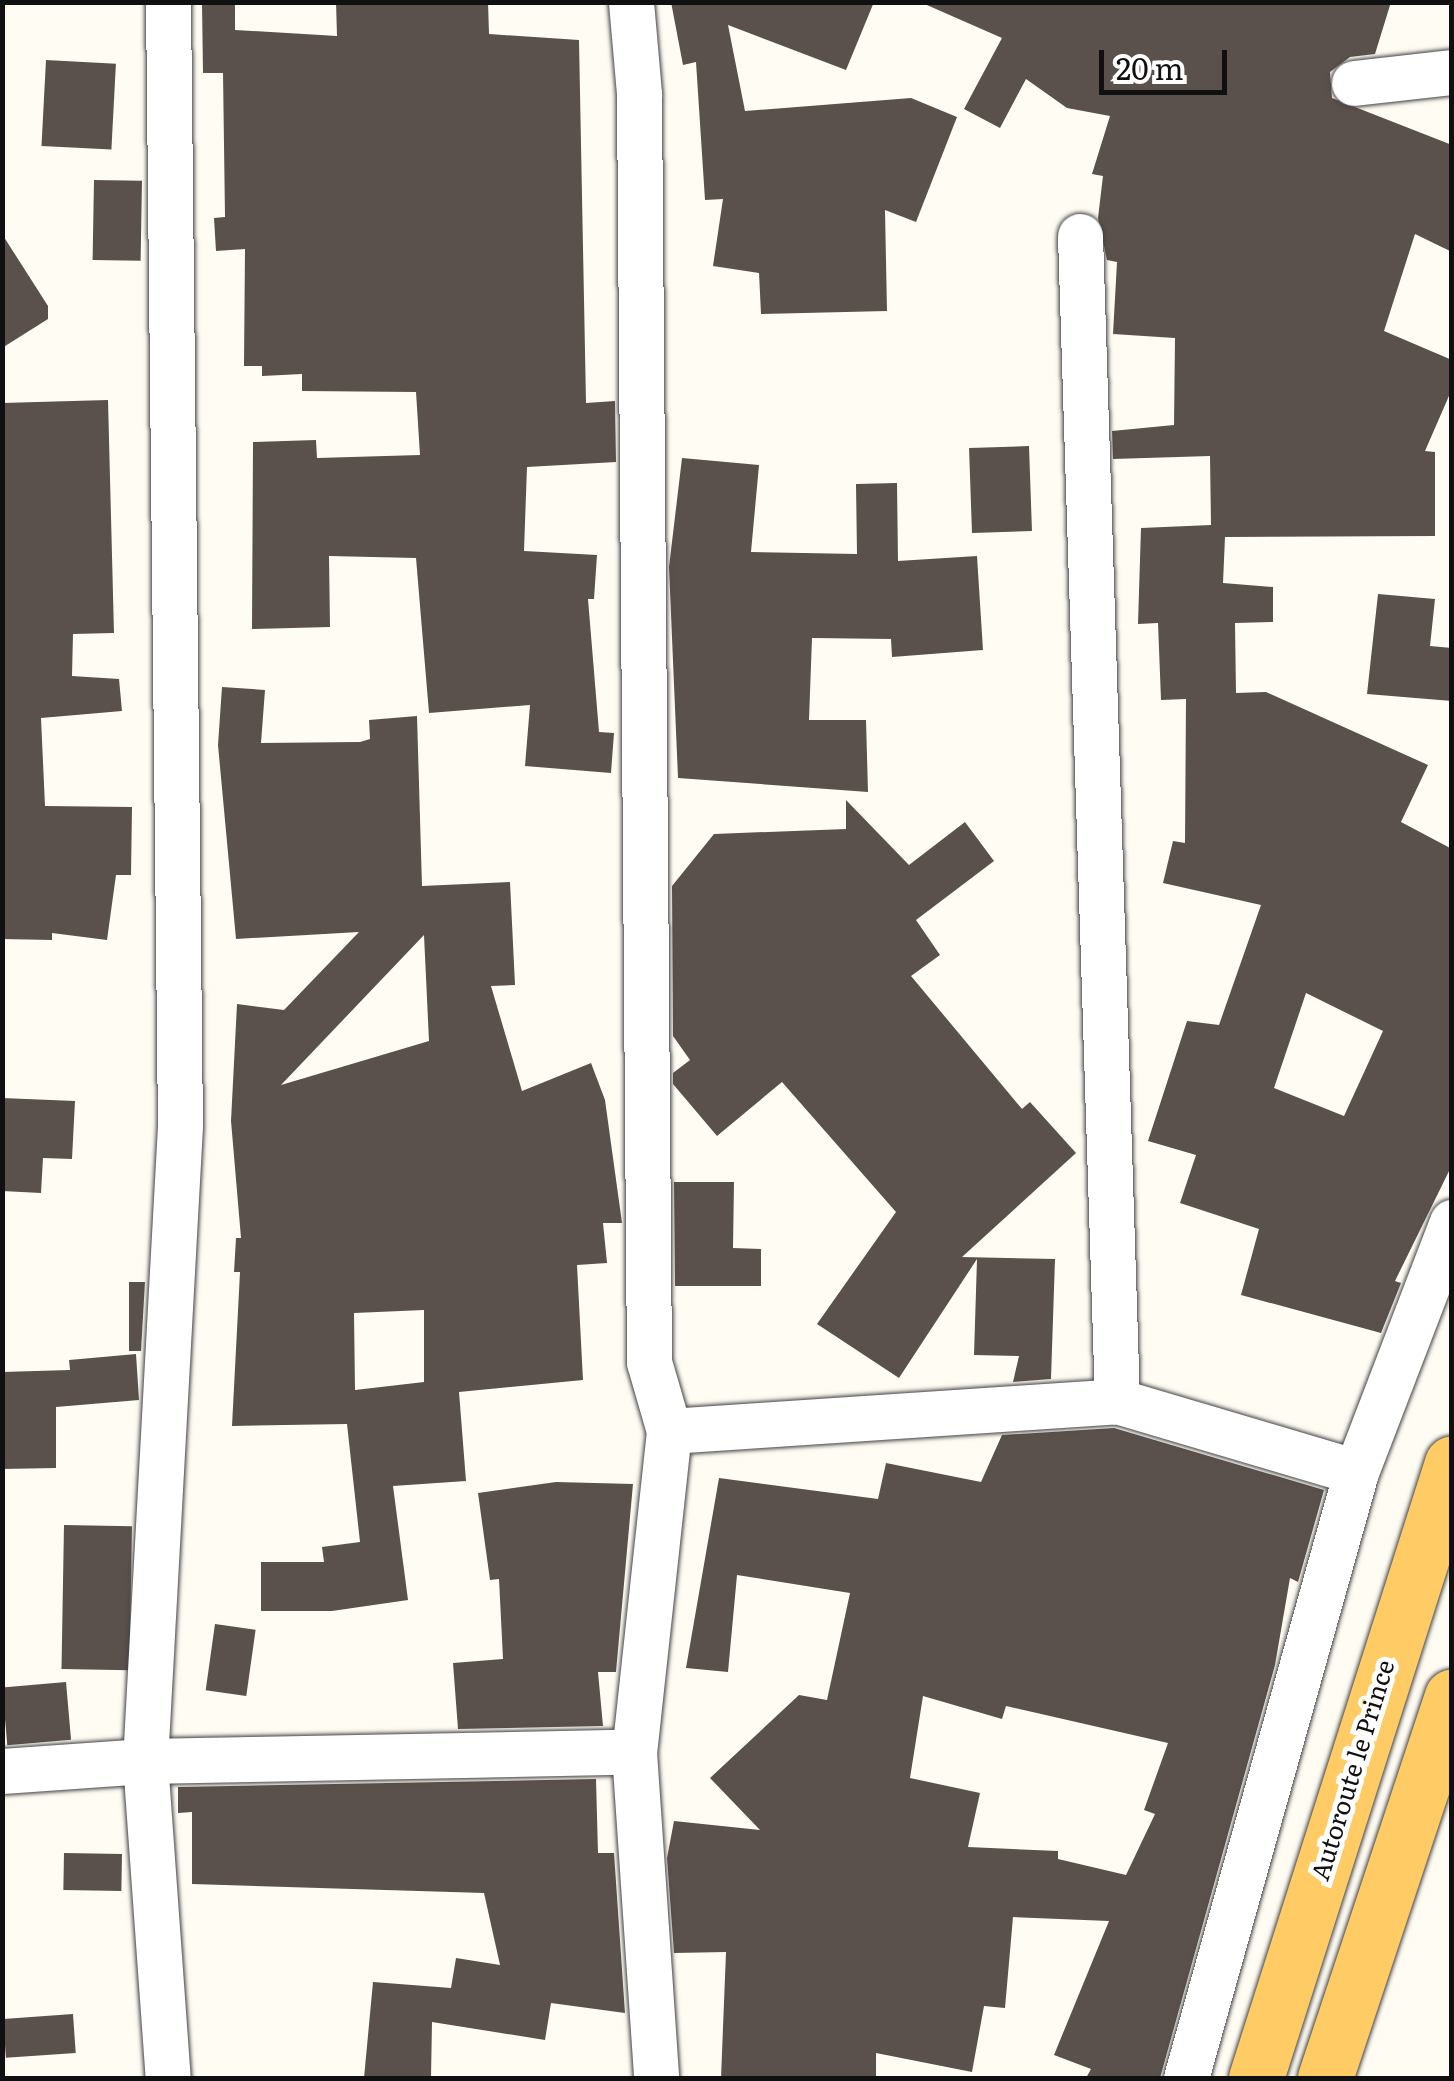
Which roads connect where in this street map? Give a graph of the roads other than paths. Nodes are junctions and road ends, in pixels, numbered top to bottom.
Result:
1 (168, 2) edge
2 (631, 2) edge
3 (1452, 72) edge
4 (1354, 84) dead end
5 (1080, 236) dead end
6 (1452, 1222) edge
7 (1117, 1401) junction
8 (669, 1431) junction
9 (1452, 1464) edge
10 (1356, 1472) junction
11 (1452, 1697) edge
12 (634, 1752) junction
13 (145, 1761) junction
14 (2, 1771) edge
15 (168, 2078) edge
16 (656, 2078) edge
17 (1186, 2078) edge
18 (1256, 2078) edge
19 (1325, 2078) edge

1 - 13 street
2 - 8 street
3 - 4 street
5 - 7 street
6 - 10 street
7 - 8 street
7 - 10 street
8 - 12 street
9 - 18 main road, Autoroute le Prince
10 - 17 street
11 - 19 main road
12 - 13 street
12 - 16 street
13 - 14 street
13 - 15 street

